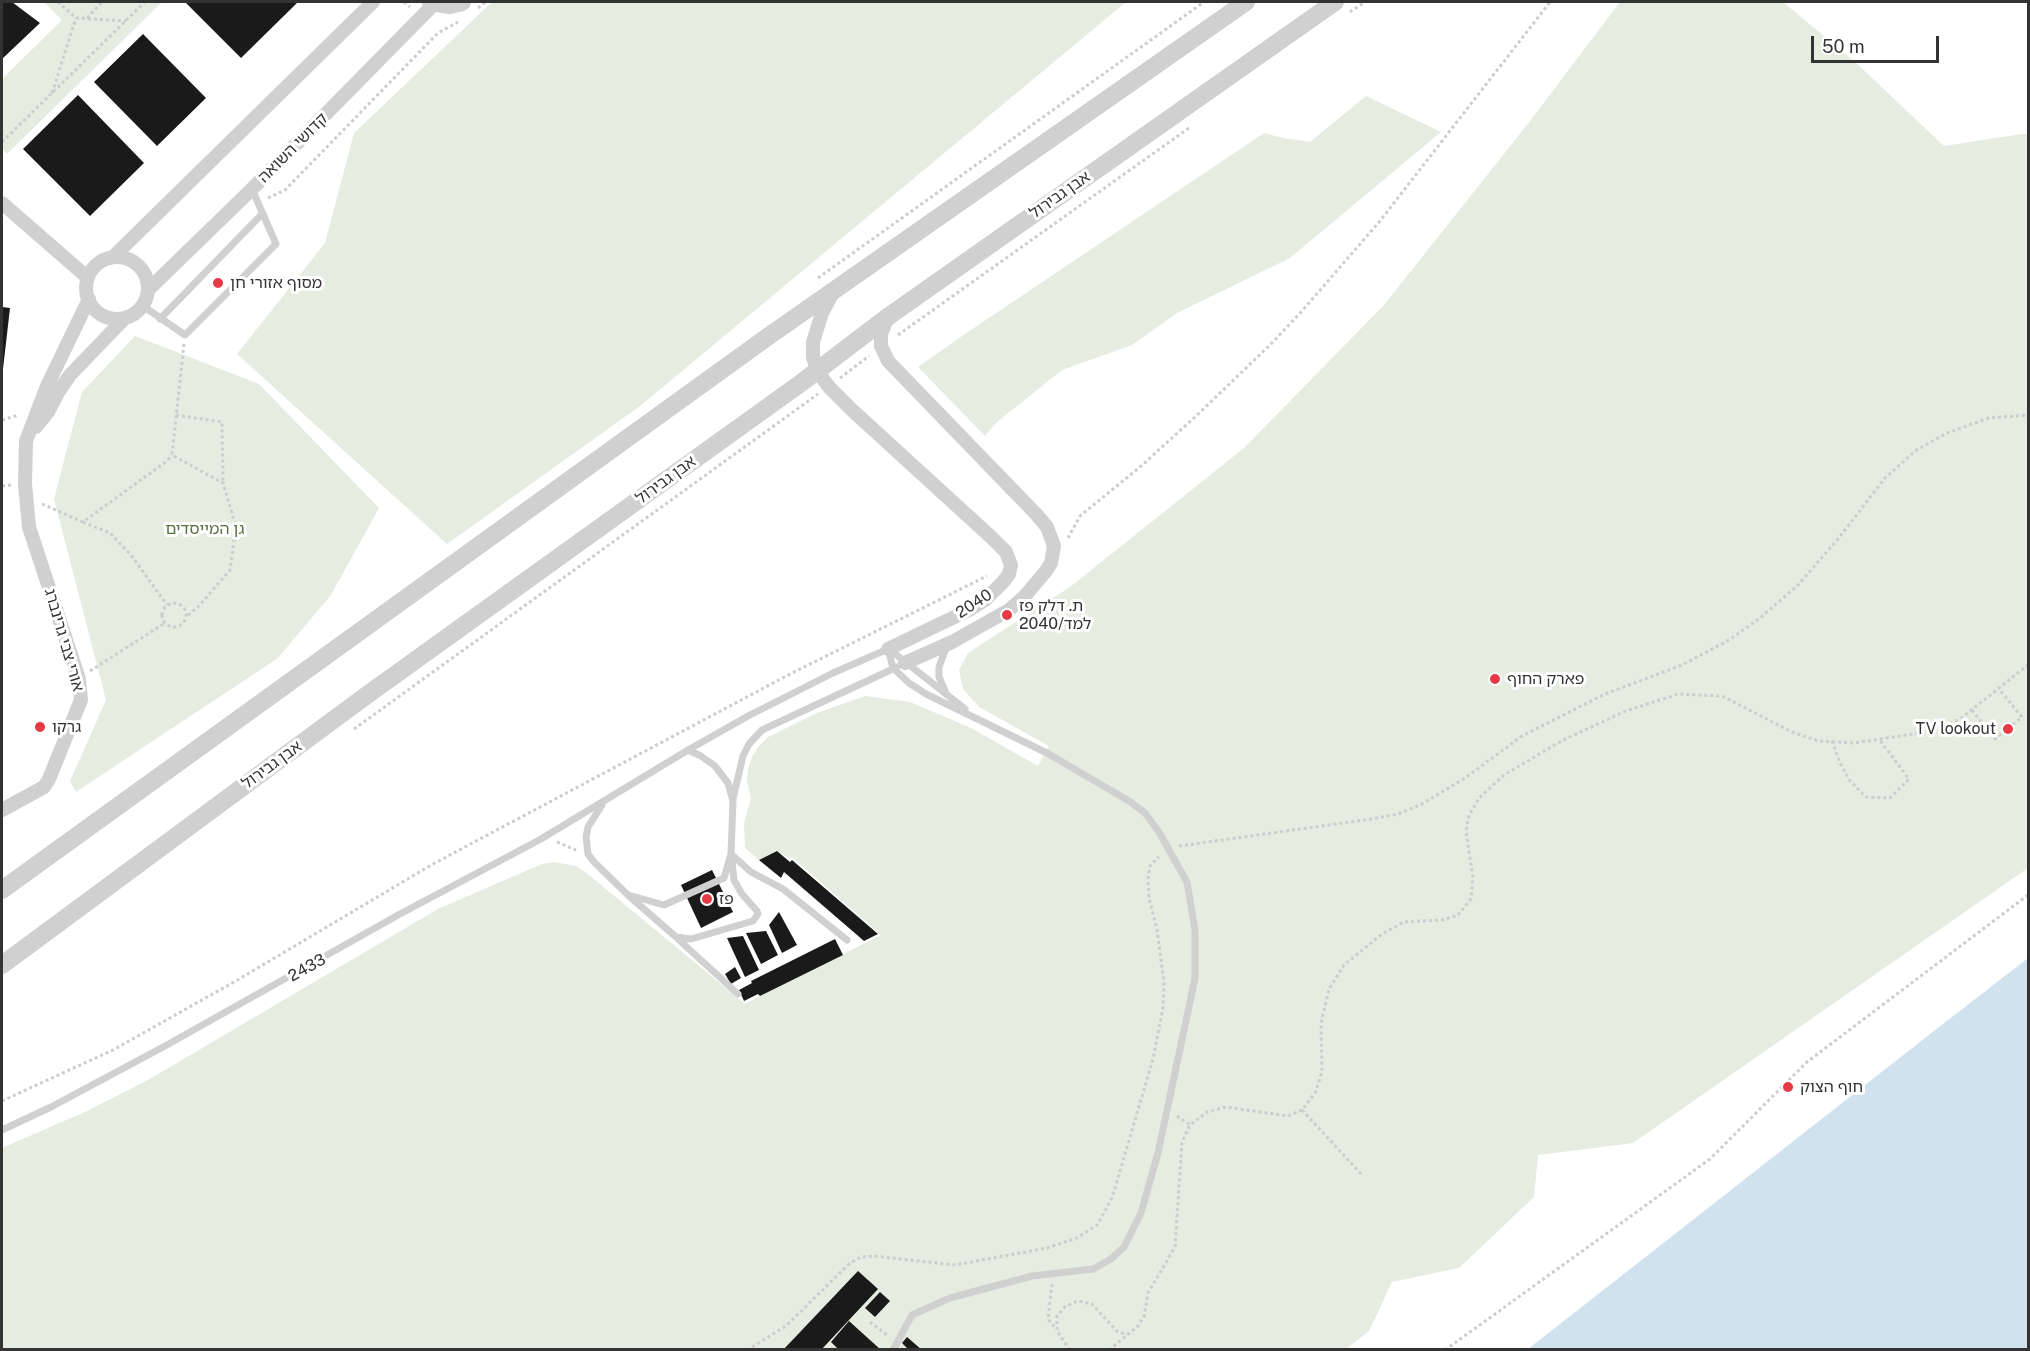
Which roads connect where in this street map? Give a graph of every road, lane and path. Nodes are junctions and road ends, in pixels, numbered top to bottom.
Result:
1 (58, 2) edge
2 (102, 2) edge
3 (145, 2) edge
4 (373, 2) edge
5 (433, 2) edge
6 (485, 2) edge
7 (1246, 2) edge
8 (1365, 2) edge
9 (1550, 2) edge
10 (1340, 8) edge
11 (468, 10) edge
12 (76, 18) junction
13 (87, 18) junction
14 (126, 21) junction
15 (51, 94) junction
16 (1192, 126) dead end
17 (2, 142) edge
18 (252, 189) junction
19 (2, 203) edge
20 (258, 203) junction
21 (262, 214) junction
22 (113, 257) junction
23 (88, 278) junction
24 (148, 290) junction
25 (833, 292) junction
26 (89, 299) junction
27 (142, 306) junction
28 (889, 316) junction
29 (125, 318) junction
30 (160, 320) junction
31 (185, 335) junction
32 (881, 346) junction
33 (817, 371) junction
34 (829, 387) junction
35 (176, 415) junction
36 (2028, 415) edge
37 (26, 441) junction
38 (172, 455) junction
39 (223, 483) junction
40 (26, 497) junction
41 (83, 522) junction
42 (1067, 539) dead end
43 (1006, 552) junction
44 (167, 605) junction
45 (187, 616) junction
46 (165, 623) junction
47 (952, 642) junction
48 (888, 649) junction
49 (2028, 665) edge
50 (899, 666) junction
51 (79, 679) junction
52 (1999, 689) junction
53 (952, 700) junction
54 (1972, 710) junction
55 (971, 714) junction
56 (352, 730) dead end
57 (1879, 739) junction
58 (1832, 741) junction
59 (688, 750) junction
60 (608, 798) junction
61 (733, 801) junction
62 (2, 810) edge
63 (540, 839) junction
64 (1168, 847) junction
65 (731, 854) junction
66 (594, 862) junction
67 (2, 890) edge
68 (2028, 895) edge
69 (629, 896) junction
70 (676, 938) junction
71 (847, 940) dead end
72 (2, 965) edge
73 (738, 994) dead end
74 (2, 1101) edge
75 (1302, 1110) junction
76 (1168, 1111) junction
77 (1190, 1125) junction
78 (2, 1130) edge
79 (1363, 1176) dead end
80 (1055, 1274) junction
81 (870, 1322) dead end
82 (1057, 1330) junction
83 (1127, 1335) junction
84 (834, 1345) dead end
85 (895, 1347) edge
86 (747, 1350) edge
87 (831, 1350) edge
88 (1070, 1350) edge
89 (1110, 1350) edge
90 (1445, 1350) edge

1 - 12 path
2 - 13 path
3 - 14 path
4 - 22 street
5 - 11 street
5 - 18 street, קדושי השואה
6 - 11 path
7 - 25 street
8 - 10 path
9 - 42 path
10 - 28 street, אבן גבירול
11 - 20 path
12 - 13 path
12 - 15 path
13 - 14 path
14 - 15 path
15 - 17 path
16 - 32 path
18 - 20 lane
18 - 24 street, קדושי השואה
19 - 23 street
20 - 21 lane
21 - 30 lane
21 - 31 lane
22 - 23 street
22 - 24 street
23 - 26 street
24 - 27 street
25 - 33 street
25 - 67 street
26 - 29 street
26 - 37 street, אורי צבי גרינברג
27 - 29 street
27 - 30 lane
28 - 32 street
28 - 33 street, אבן גבירול
29 - 37 street
30 - 31 lane
31 - 35 path
32 - 34 path
32 - 47 street, 2040
33 - 34 street
33 - 72 street, אבן גבירול
34 - 43 street
34 - 56 path
35 - 38 path
35 - 39 path
36 - 64 path
37 - 40 street, אורי צבי גרינברג
38 - 39 path
38 - 41 path
39 - 45 path
40 - 41 path
40 - 51 street, אורי צבי גרינברג
41 - 44 path
43 - 48 street, 2040
43 - 74 path
44 - 45 path
44 - 46 path
45 - 46 path
46 - 51 path
47 - 50 street, 2040
47 - 53 lane
48 - 50 lane
48 - 50 lane
48 - 59 lane, 2040
49 - 52 path
50 - 53 lane
50 - 55 lane
50 - 61 lane, 2040
51 - 62 street, אורי צבי גרינברג
52 - 54 path
52 - 54 path
53 - 55 lane
54 - 57 path
55 - 64 lane
57 - 58 path
57 - 58 path
58 - 75 path
59 - 60 lane, 2040
59 - 61 lane
60 - 63 lane, 2433
60 - 66 lane
61 - 65 lane
63 - 66 path
63 - 78 lane, 2433
64 - 76 lane
64 - 86 path
65 - 69 lane
65 - 70 lane
65 - 71 lane
66 - 69 lane
68 - 90 path
69 - 70 lane
70 - 73 lane
75 - 77 path
75 - 79 path
76 - 77 path
76 - 80 lane
77 - 83 path
80 - 82 path
80 - 85 lane
81 - 85 path
82 - 83 path
82 - 88 path
83 - 89 path
84 - 87 path

